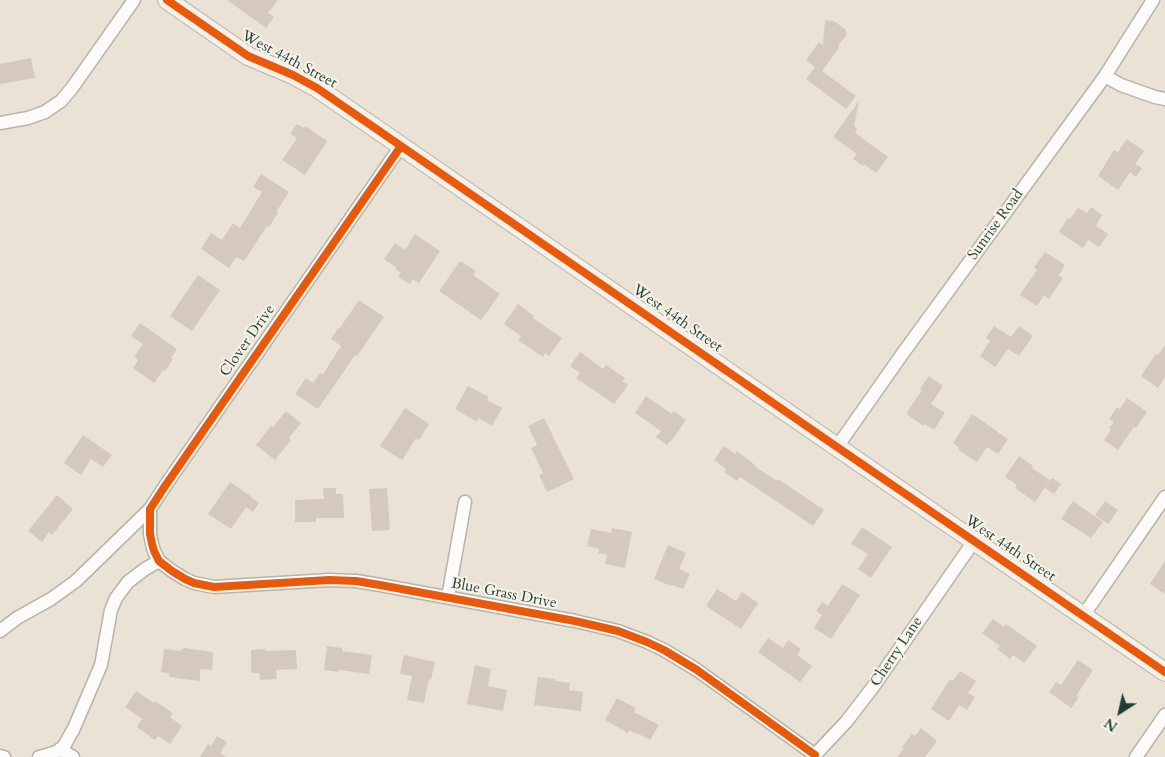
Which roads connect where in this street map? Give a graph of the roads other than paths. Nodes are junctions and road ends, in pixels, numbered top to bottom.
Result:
1 (134, 0) edge
2 (167, 0) edge
3 (1153, 0) edge
4 (1105, 76) junction
5 (1165, 99) edge
6 (0, 123) edge
7 (401, 146) junction
8 (837, 448) junction
9 (1165, 496) edge
10 (465, 502) dead end
11 (150, 509) junction
12 (974, 541) junction
13 (159, 560) junction
14 (448, 597) junction
15 (1083, 616) junction
16 (0, 632) edge
17 (1165, 672) edge
18 (1165, 714) edge
19 (60, 749) junction
20 (0, 756) edge
21 (814, 756) edge
22 (4, 757) edge
23 (39, 757) edge
24 (73, 757) edge
25 (1136, 757) edge

1 - 6 street
2 - 7 street, West 44th Street
3 - 4 street, Sunrise Road
4 - 5 street
4 - 8 street, Sunrise Road
7 - 8 street, West 44th Street
7 - 11 street, Clover Drive
8 - 12 street, West 44th Street
9 - 15 street
10 - 14 street
11 - 13 street
11 - 16 street, Clover Drive
12 - 15 street, West 44th Street
12 - 21 street, Cherry Lane
13 - 14 street, Blue Grass Drive
13 - 19 street
14 - 21 street, Blue Grass Drive
15 - 17 street, West 44th Street
18 - 25 street
19 - 23 street
19 - 24 street
20 - 22 street

